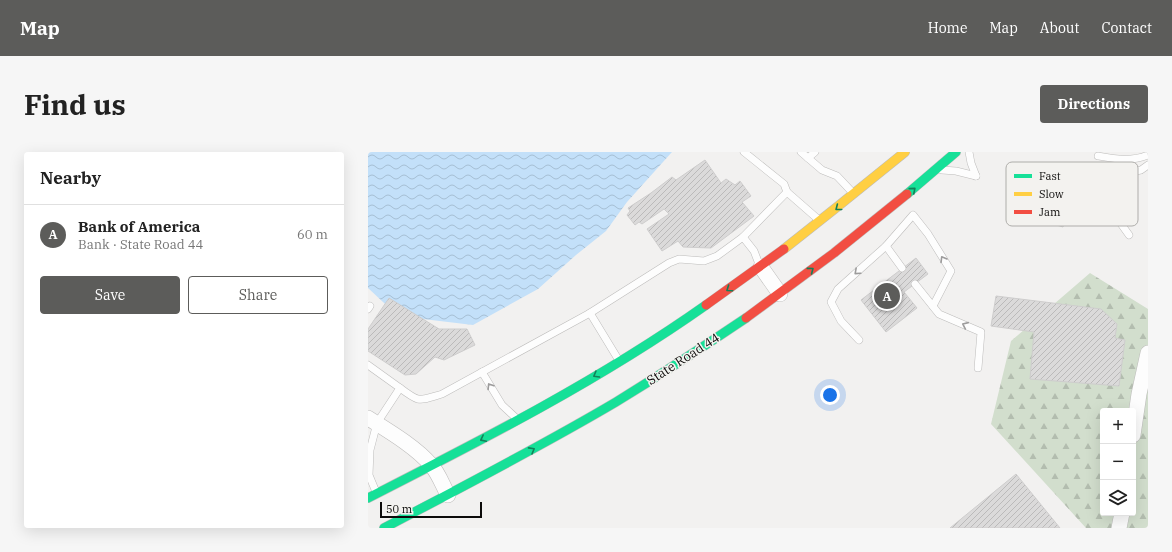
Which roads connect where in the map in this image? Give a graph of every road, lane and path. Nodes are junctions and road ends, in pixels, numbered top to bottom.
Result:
1 (744, 152) edge
2 (801, 152) edge
3 (815, 152) edge
4 (905, 152) edge
5 (956, 152) edge
6 (969, 152) edge
7 (1148, 155) edge
8 (1098, 156) dead end
9 (808, 158) junction
10 (1118, 160) junction
11 (1121, 162) edge
12 (1148, 165) edge
13 (1138, 171) edge
14 (931, 174) junction
15 (787, 192) junction
16 (854, 194) junction
17 (886, 200) dead end
18 (820, 221) junction
19 (869, 226) junction
20 (1123, 226) edge
21 (1129, 235) dead end
22 (743, 236) junction
23 (886, 246) junction
24 (761, 267) junction
25 (902, 268) dead end
26 (915, 284) dead end
27 (780, 294) junction
28 (933, 306) junction
29 (590, 313) junction
30 (859, 340) dead end
31 (1148, 353) edge
32 (620, 361) junction
33 (368, 365) edge
34 (978, 368) dead end
35 (482, 372) junction
36 (400, 388) junction
37 (1136, 414) edge
38 (372, 420) edge
39 (518, 420) junction
40 (432, 465) junction
41 (448, 495) junction
42 (372, 496) edge
43 (1121, 516) edge
44 (384, 528) edge
45 (1119, 528) edge

1 - 15 lane
2 - 9 lane
3 - 9 lane
4 - 16 main road
5 - 14 main road, State Road 44
6 - 14 lane
7 - 10 lane
8 - 10 lane
9 - 16 lane
10 - 11 lane
12 - 13 lane
19 -> 14 main road, State Road 44
15 - 18 lane
15 - 22 lane
16 -> 18 main road
17 - 19 main road
18 - 24 main road
27 -> 19 main road, State Road 44
20 - 21 lane
22 - 24 lane
22 - 29 lane
23 - 25 lane
28 -> 23 lane
23 -> 30 lane
24 - 27 street
24 -> 32 main road
26 - 28 lane
41 -> 27 main road, State Road 44
34 -> 28 lane
29 - 32 lane
29 - 35 lane
31 - 37 street
32 -> 39 main road
33 - 36 lane
35 - 36 lane
39 -> 35 lane
36 - 38 lane
38 - 40 street
38 - 42 lane
39 -> 40 main road
40 - 41 street
40 - 42 main road
41 - 44 main road, State Road 44
43 - 45 street

